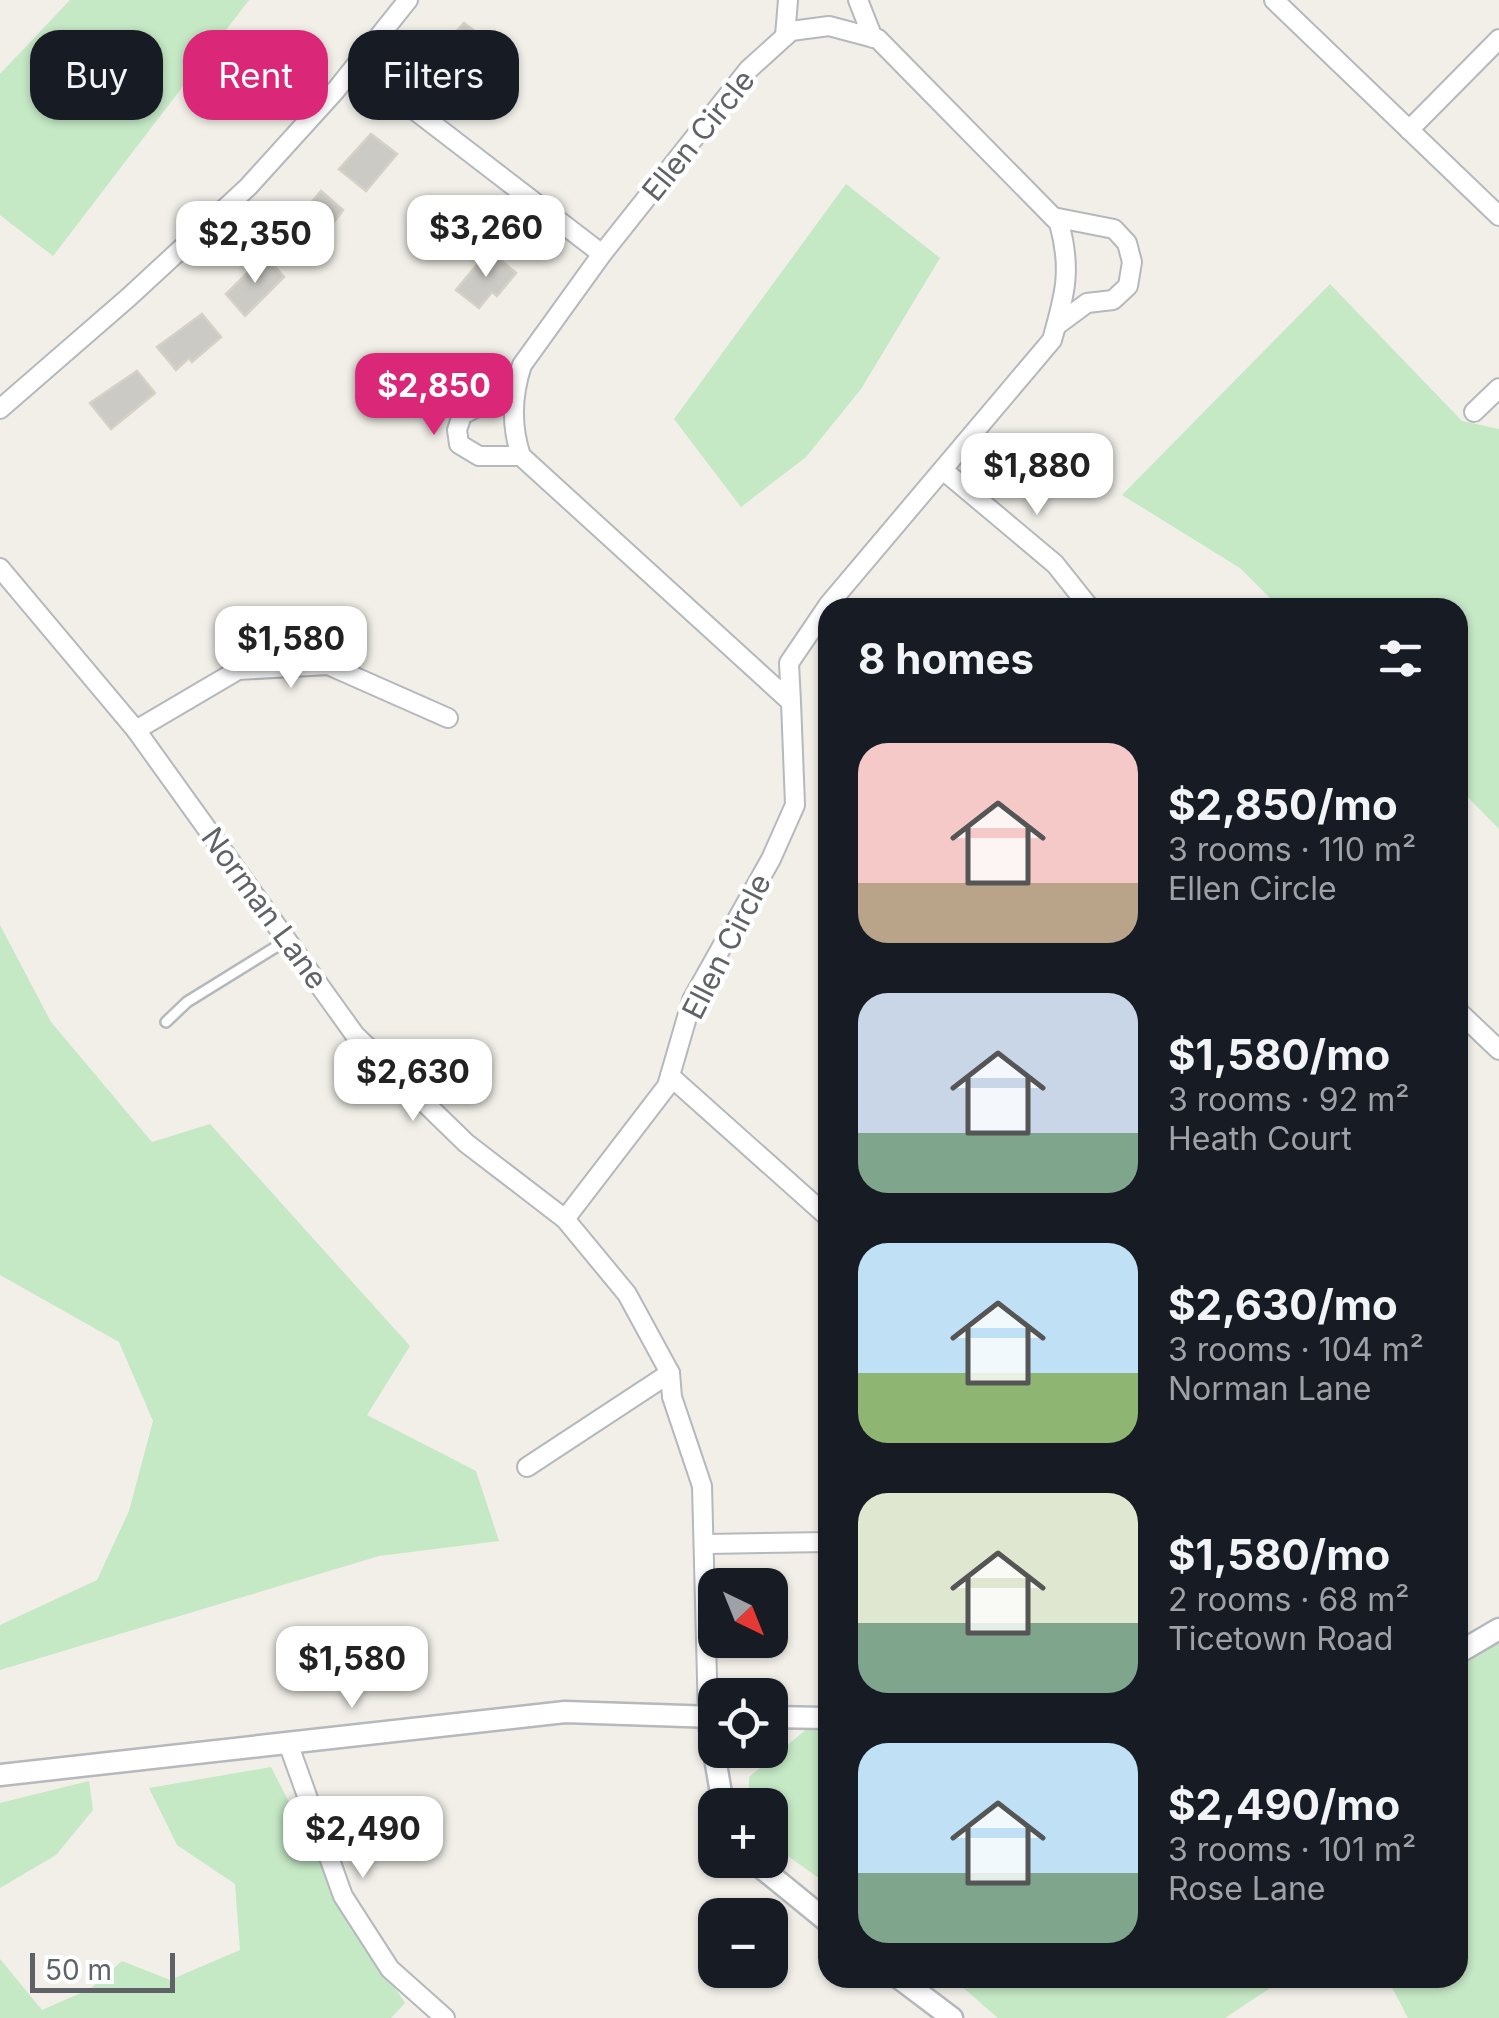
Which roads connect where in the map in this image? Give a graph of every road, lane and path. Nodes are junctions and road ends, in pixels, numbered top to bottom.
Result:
1 (408, 0) edge
2 (788, 0) edge
3 (858, 0) edge
4 (1274, 0) edge
5 (384, 30) edge
6 (785, 36) junction
7 (873, 38) junction
8 (1499, 39) edge
9 (348, 74) edge
10 (428, 120) edge
11 (1409, 130) junction
12 (1499, 216) edge
13 (1053, 217) junction
14 (602, 254) junction
15 (1056, 326) junction
16 (515, 386) junction
17 (1499, 388) edge
18 (0, 408) edge
19 (1474, 412) dead end
20 (521, 456) junction
21 (943, 470) junction
22 (0, 568) edge
23 (835, 598) edge
24 (1082, 598) edge
25 (818, 621) edge
26 (791, 702) junction
27 (448, 718) dead end
28 (136, 730) junction
29 (289, 938) junction
30 (1468, 1021) edge
31 (166, 1022) dead end
32 (1499, 1050) edge
33 (670, 1076) junction
34 (818, 1208) edge
35 (565, 1218) junction
36 (670, 1373) junction
37 (528, 1467) dead end
38 (818, 1542) edge
39 (706, 1544) junction
40 (1499, 1629) edge
41 (1468, 1647) edge
42 (710, 1678) edge
43 (698, 1716) edge
44 (788, 1717) edge
45 (818, 1718) edge
46 (288, 1743) junction
47 (0, 1775) edge
48 (774, 1878) edge
49 (818, 1914) edge
50 (912, 1988) edge
51 (444, 2018) edge
52 (952, 2018) edge

1 - 5 street
2 - 6 street
3 - 7 street, Ellen Circle
4 - 11 street
6 - 7 street
6 - 14 street, Ellen Circle
7 - 13 street, Ellen Circle
8 - 11 street
9 - 18 street
10 - 14 street
11 - 12 street
13 - 15 street, Ellen Circle
13 - 15 street, Ellen Circle
14 - 16 street, Ellen Circle
15 - 21 street, Ellen Circle
16 - 20 street, Ellen Circle
16 - 20 street
17 - 19 street
20 - 26 street
21 - 23 street, Ellen Circle
21 - 24 street
22 - 28 street, Norman Lane
25 - 26 street, Ellen Circle
26 - 33 street, Ellen Circle
27 - 28 street
28 - 29 street, Norman Lane
29 - 31 lane
29 - 35 street, Norman Lane
30 - 32 street
33 - 34 street
33 - 35 street, Ellen Circle
35 - 36 street, Norman Lane
36 - 37 street
36 - 39 street, Norman Lane
38 - 39 street
39 - 42 street, Norman Lane
40 - 41 street
43 - 46 street
44 - 45 street
46 - 47 street
46 - 51 street
48 - 49 street
50 - 52 street

